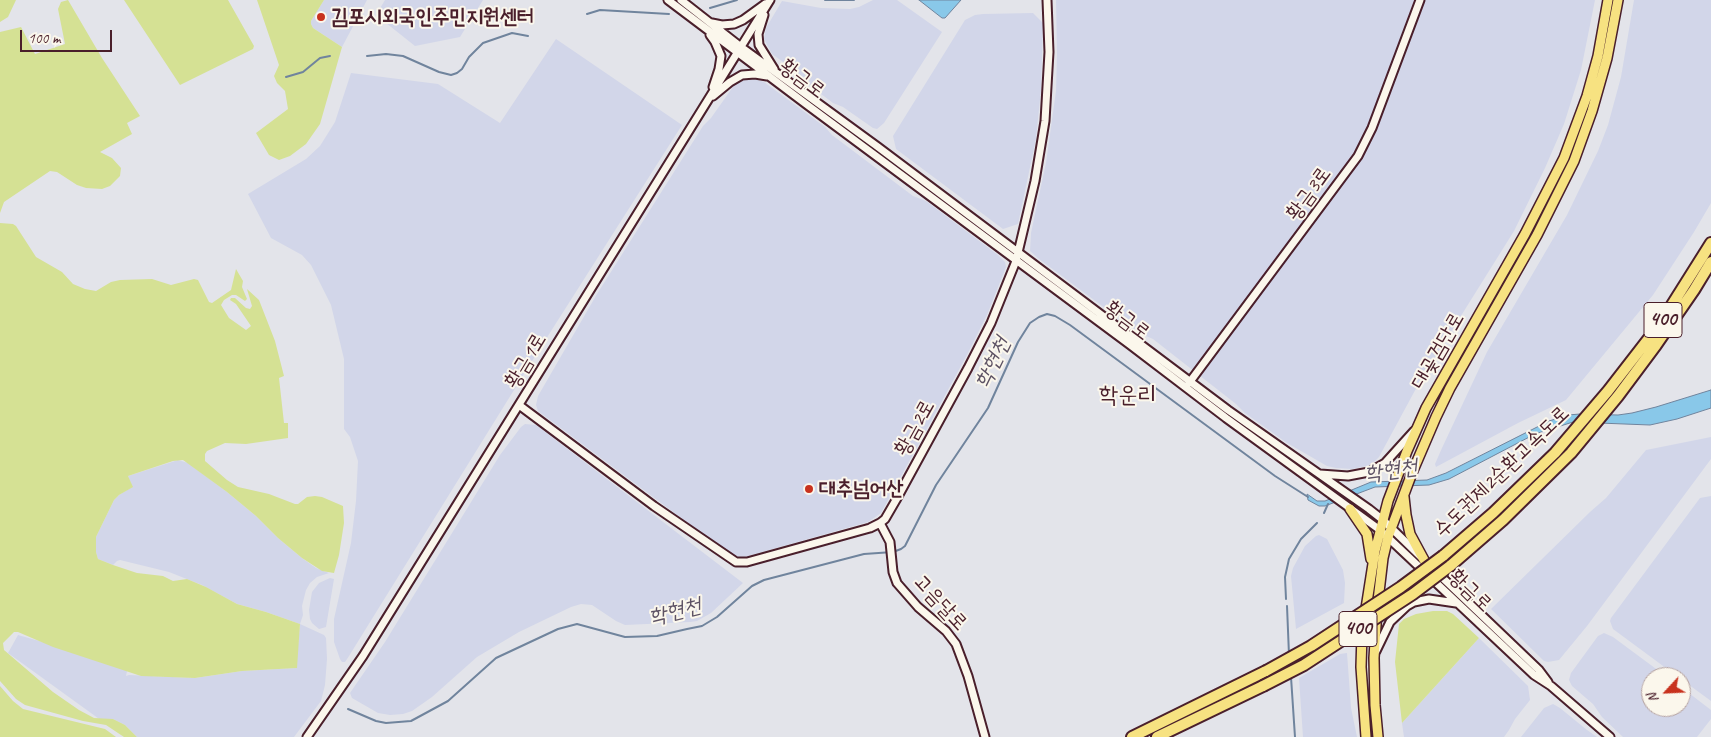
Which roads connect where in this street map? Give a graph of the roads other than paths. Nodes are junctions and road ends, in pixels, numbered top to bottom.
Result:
1 (668, 0) edge
2 (681, 0) edge
3 (769, 0) edge
4 (1047, 0) edge
5 (1420, 0) edge
6 (1608, 0) edge
7 (1618, 0) edge
8 (707, 25) junction
9 (739, 50) junction
10 (778, 74) junction
11 (769, 76) junction
12 (707, 102) junction
13 (1711, 243) edge
14 (1018, 253) junction
15 (1016, 260) junction
16 (1711, 262) edge
17 (1188, 385) junction
18 (519, 406) junction
19 (1416, 428) junction
20 (1318, 474) junction
21 (1403, 498) junction
22 (1355, 514) junction
23 (1383, 520) junction
24 (880, 523) junction
25 (1380, 530) junction
26 (1390, 533) junction
27 (1424, 560) junction
28 (1372, 569) junction
29 (1457, 603) junction
30 (1374, 658) junction
31 (1550, 686) junction
32 (307, 737) edge
33 (985, 737) edge
34 (1132, 737) edge
35 (1157, 737) edge
36 (1366, 737) edge
37 (1378, 737) edge
38 (1610, 737) edge

1 - 8 street, 황금로
2 - 8 street, 황금로
3 - 8 street
3 - 9 street, 황금1로
3 - 10 street
4 - 14 street, 황금2로
5 - 17 street, 황금3로
6 - 19 main road, 대곶검단로
7 - 21 main road, 대곶검단로
8 - 9 street, 황금로
8 - 12 street
9 - 10 street, 황금로
9 - 11 street, 황금로
9 - 12 street, 황금1로
10 - 14 street, 황금로
11 - 12 street
11 - 15 street, 황금로
12 - 18 street, 황금1로
13 - 34 highway, 수도권제2순환고속도로 / 400, bridge
14 - 15 street, 황금2로
14 - 17 street, 황금로
15 - 17 street, 황금로
15 - 24 street, 황금2로
16 - 35 highway, 수도권제2순환고속도로 / 400, bridge
17 - 20 street, 황금로
17 - 22 street, 황금로
18 - 24 street
18 - 32 street, 황금1로
19 - 20 street
19 - 23 main road, 대곶검단로
20 - 23 street, 황금로
21 - 26 main road, 대곶검단로
21 - 27 main road
22 - 25 street, 황금로
22 - 28 main road
23 - 25 main road, 대곶검단로
23 - 26 street, 황금로
24 - 33 street, 고음달로
25 - 26 street, 황금로
25 - 28 main road, 대곶검단로
26 - 27 street, 황금로
26 - 29 street, 황금로
26 - 30 main road, 대곶검단로
27 - 31 street, 황금로
28 - 36 main road, 대곶검단로
29 - 30 street
29 - 31 street, 황금로
30 - 37 main road, 대곶검단로
31 - 38 street, 황금로

